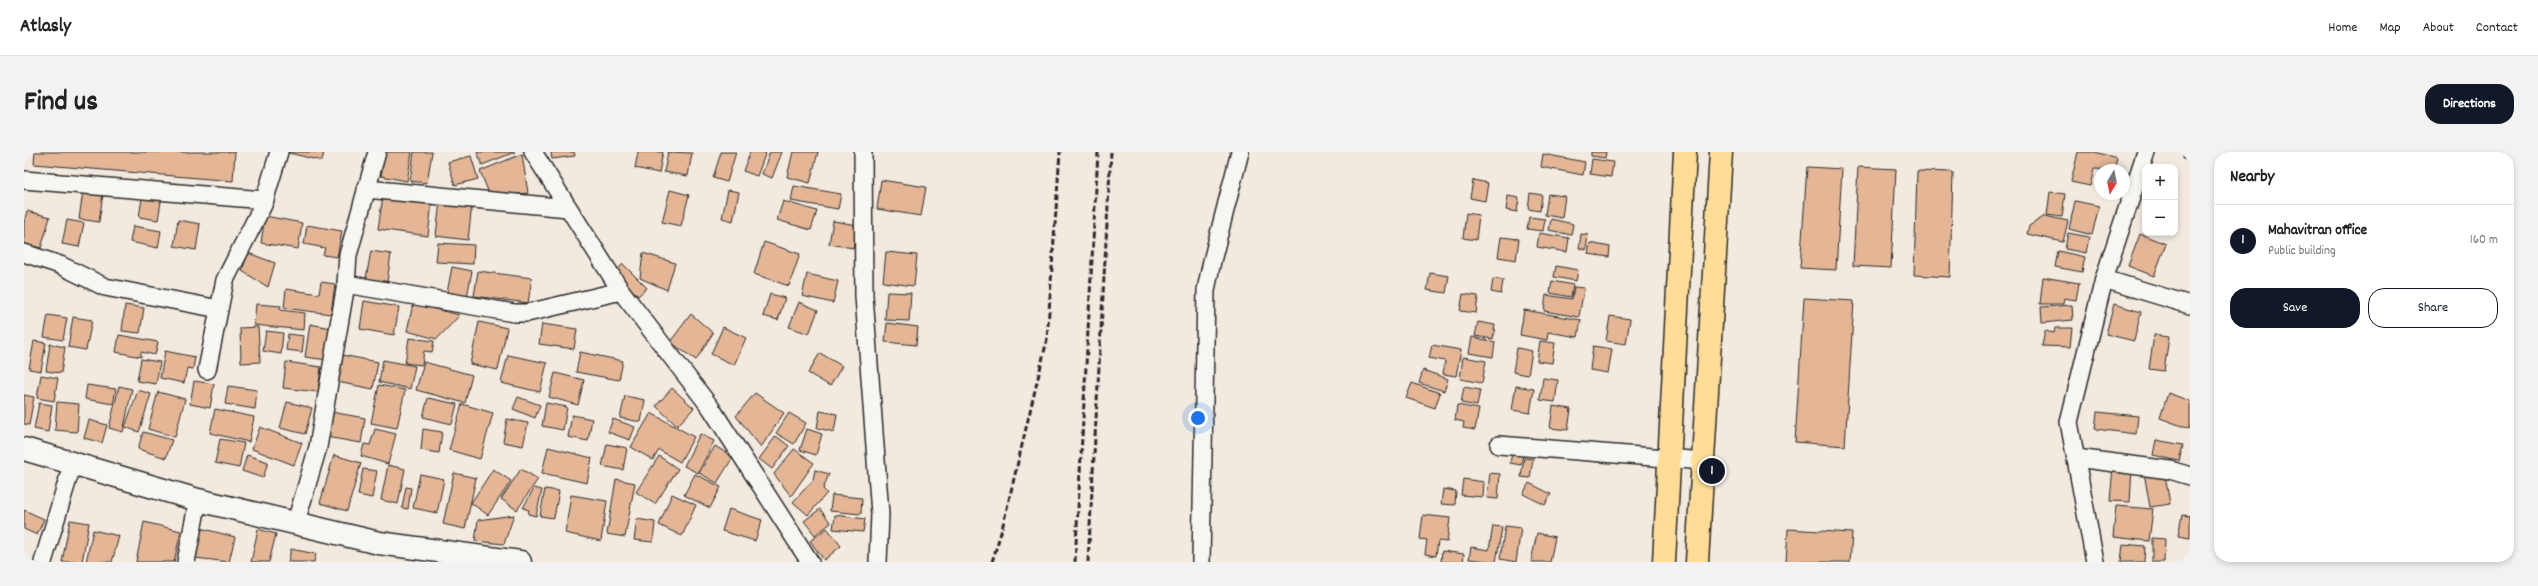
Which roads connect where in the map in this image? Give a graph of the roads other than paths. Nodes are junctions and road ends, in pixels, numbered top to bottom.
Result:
1 (279, 152) edge
2 (377, 152) edge
3 (533, 152) edge
4 (863, 152) edge
5 (1240, 152) edge
6 (1685, 152) edge
7 (1721, 152) edge
8 (2146, 152) edge
9 (24, 180) edge
10 (366, 189) junction
11 (265, 200) junction
12 (568, 208) junction
13 (24, 253) edge
14 (2104, 279) junction
15 (346, 284) junction
16 (621, 292) junction
17 (2190, 305) edge
18 (219, 309) junction
19 (207, 370) dead end
20 (1499, 445) dead end
21 (24, 449) edge
22 (2076, 458) junction
23 (1670, 460) junction
24 (1704, 461) junction
25 (73, 462) junction
26 (2190, 476) edge
27 (198, 500) junction
28 (296, 522) junction
29 (465, 558) edge
30 (43, 562) edge
31 (186, 562) edge
32 (520, 562) edge
33 (810, 562) edge
34 (878, 562) edge
35 (1201, 562) edge
36 (1664, 562) edge
37 (1697, 562) edge
38 (2095, 562) edge

1 - 11 street
2 - 10 street
3 - 12 street
4 - 34 street
5 - 35 street
6 - 23 main road
7 - 24 main road
8 - 14 street
9 - 11 street
10 - 12 street
10 - 15 street
11 - 18 street
12 - 16 street
13 - 18 street
14 - 17 street
14 - 22 street
15 - 16 street
15 - 28 street
16 - 33 street
18 - 19 street
20 - 23 street
21 - 25 main road
22 - 26 street
22 - 38 street
23 - 24 street
23 - 36 main road
24 - 37 main road
25 - 27 main road
25 - 30 street
27 - 28 main road
27 - 31 street
28 - 29 main road
29 - 32 main road

